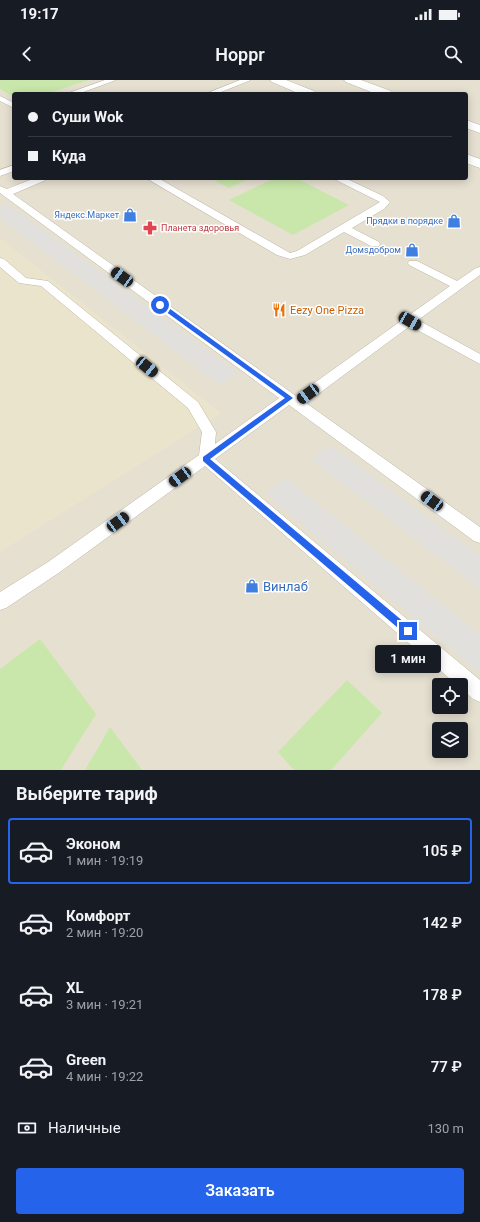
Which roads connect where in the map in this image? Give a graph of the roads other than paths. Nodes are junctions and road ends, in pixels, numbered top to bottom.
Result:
1 (112, 80) edge
2 (247, 80) edge
3 (276, 80) edge
4 (350, 80) edge
5 (76, 92) edge
6 (215, 92) edge
7 (305, 92) edge
8 (382, 92) edge
9 (0, 98) edge
10 (12, 105) edge
11 (468, 125) edge
12 (480, 129) edge
13 (468, 159) edge
14 (480, 164) edge
15 (12, 169) edge
16 (0, 173) edge
17 (36, 180) edge
18 (154, 180) edge
19 (341, 180) edge
20 (3, 191) edge
21 (344, 228) junction
22 (375, 244) dead end
23 (0, 261) edge
24 (413, 263) dead end
25 (480, 270) edge
26 (458, 286) junction
27 (410, 321) junction
28 (480, 360) edge
29 (293, 400) junction
30 (206, 459) junction
31 (480, 536) edge
32 (0, 602) edge
33 (480, 692) edge

1 - 5 lane
2 - 6 lane
3 - 7 street
4 - 8 street
9 - 10 lane
11 - 12 street
13 - 14 street
15 - 16 lane
17 - 20 lane
18 - 21 lane
19 - 21 lane
20 - 29 lane
21 - 22 lane
23 - 30 lane
24 - 26 lane
25 - 26 lane
26 - 27 lane
27 - 28 lane
27 - 29 lane
29 - 30 lane
29 - 31 lane
30 - 32 lane
30 - 33 lane

